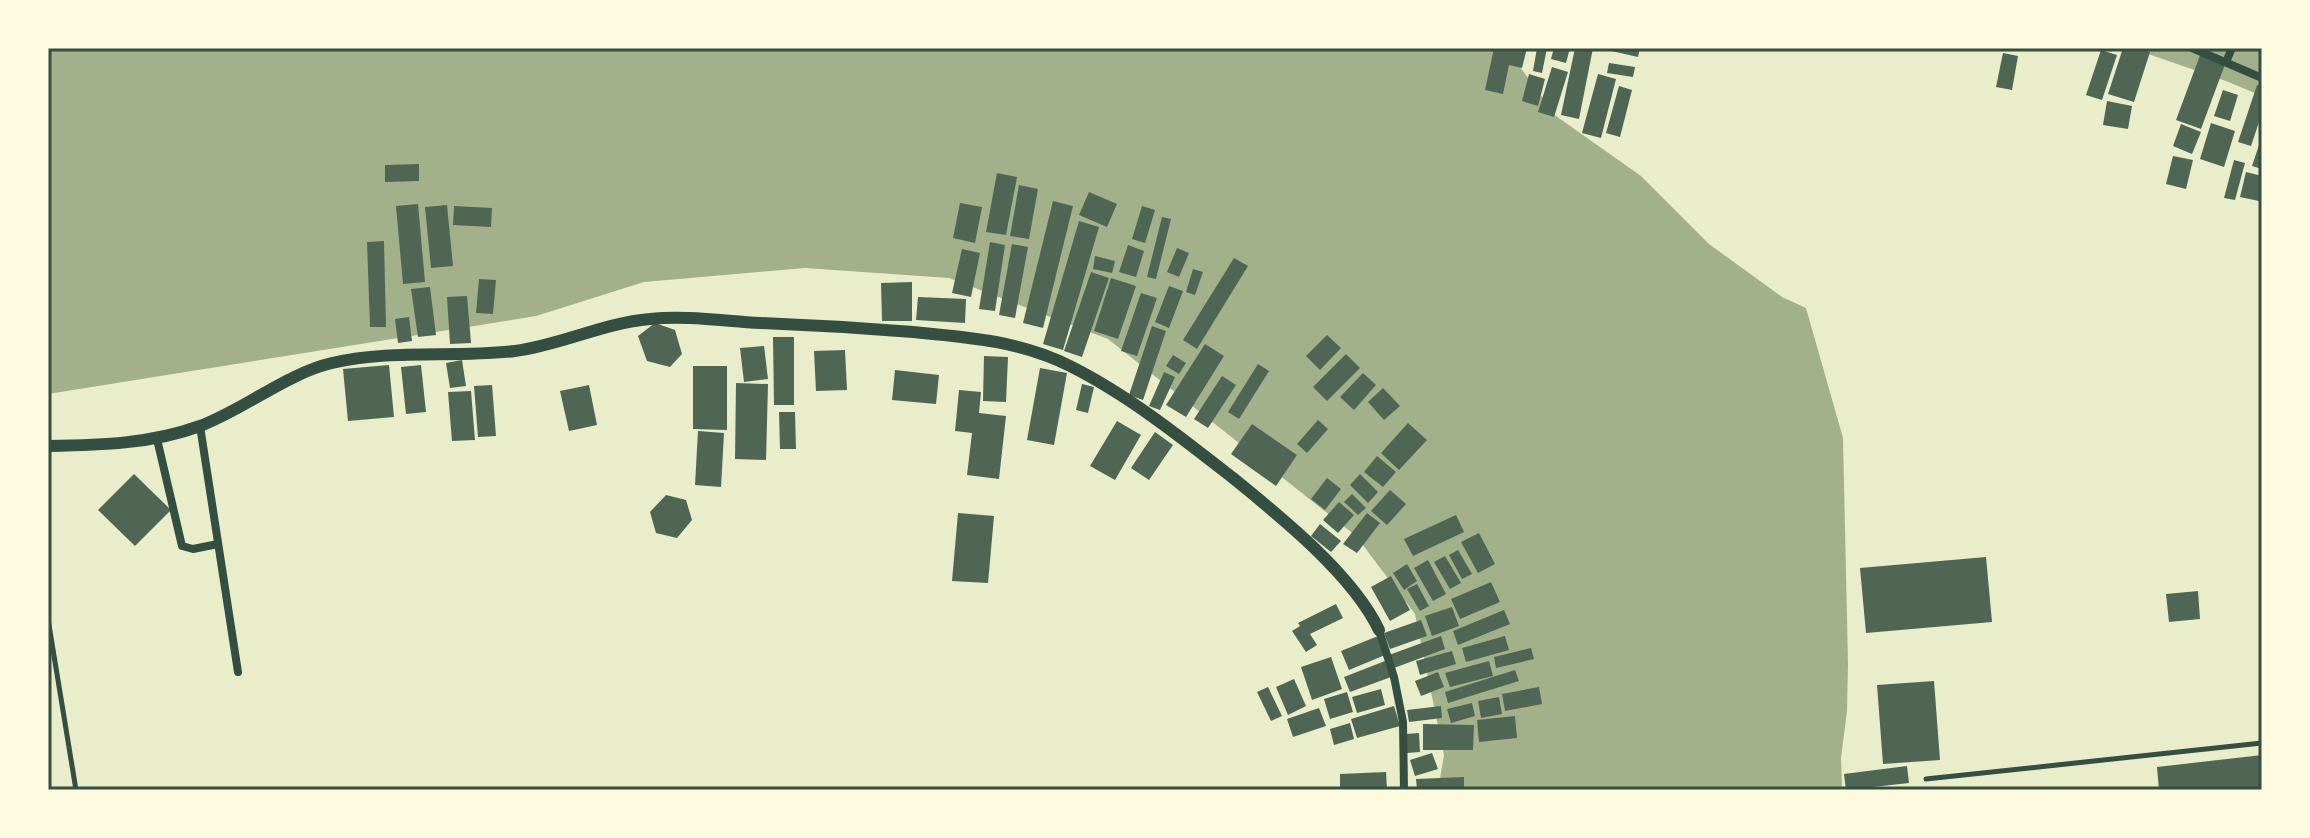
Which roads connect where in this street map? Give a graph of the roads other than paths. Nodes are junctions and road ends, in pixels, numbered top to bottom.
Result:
1 (2192, 48) edge
2 (2232, 48) edge
3 (2226, 62) junction
4 (2262, 78) edge
5 (200, 426) junction
6 (157, 439) junction
7 (48, 446) edge
8 (218, 544) junction
9 (48, 619) edge
10 (1379, 630) joint
11 (238, 672) dead end
12 (2262, 743) edge
13 (1926, 779) dead end
14 (76, 790) edge
15 (1404, 790) edge

1 - 3 street
2 - 3 street
3 - 4 street
5 - 6 street
5 - 8 street
5 - 10 street
6 - 7 street
6 - 8 street
8 - 11 street
9 - 14 lane
10 - 15 street
12 - 13 lane

